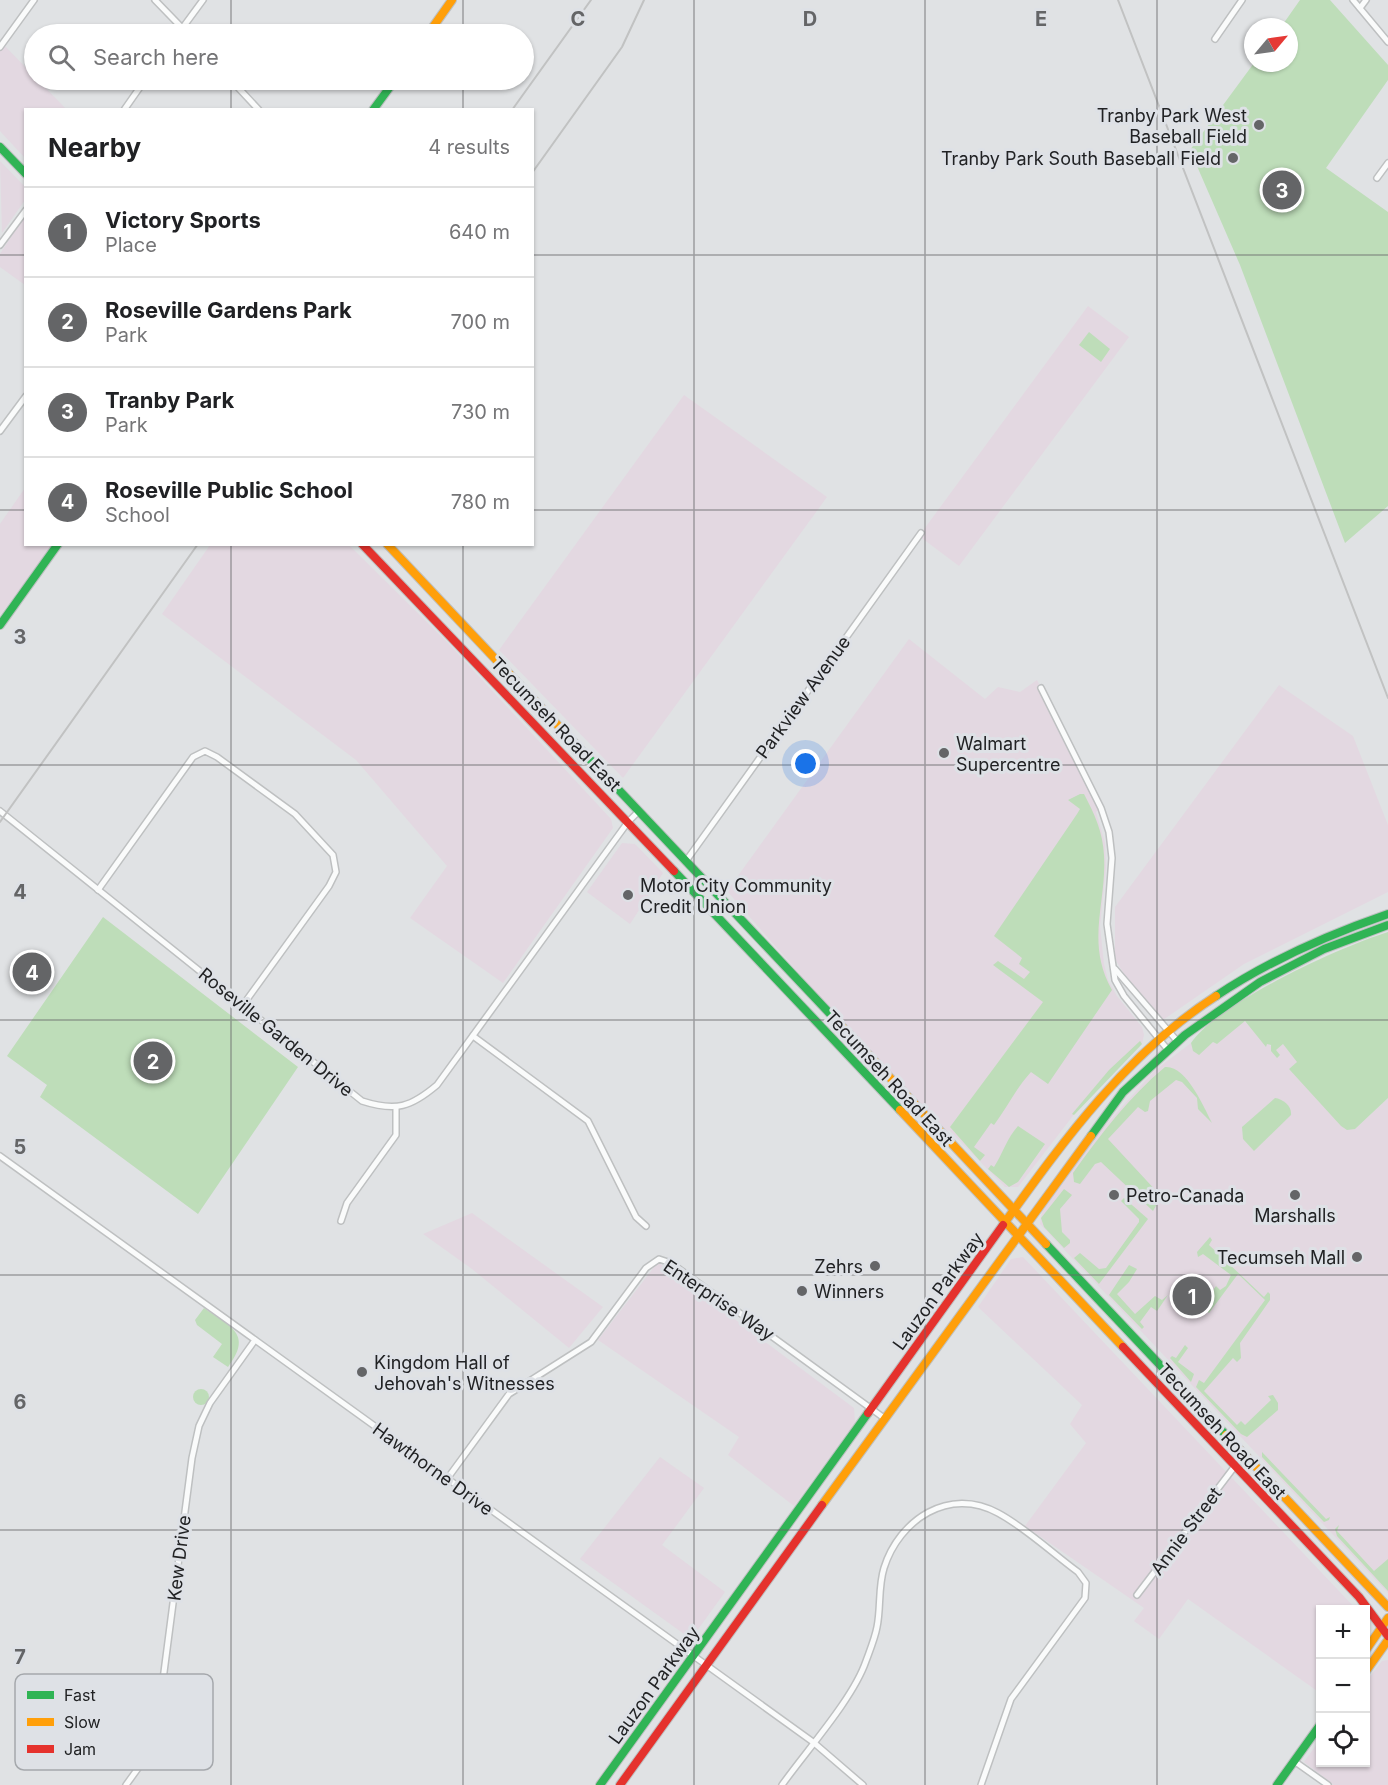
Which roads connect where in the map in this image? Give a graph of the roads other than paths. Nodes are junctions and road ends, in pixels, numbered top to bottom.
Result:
1 (34, 0) edge
2 (155, 0) edge
3 (203, 0) edge
4 (452, 0) edge
5 (1242, 0) edge
6 (1353, 0) edge
7 (1366, 0) edge
8 (1360, 8) junction
9 (178, 24) edge
10 (185, 24) edge
11 (435, 24) edge
12 (1215, 39) dead end
13 (1388, 42) edge
14 (0, 47) edge
15 (138, 90) edge
16 (241, 90) edge
17 (388, 90) edge
18 (125, 108) edge
19 (258, 108) edge
20 (375, 108) edge
21 (0, 147) edge
22 (1388, 163) edge
23 (24, 172) edge
24 (1377, 178) dead end
25 (24, 213) edge
26 (0, 244) edge
27 (24, 399) edge
28 (0, 431) edge
29 (921, 533) dead end
30 (57, 546) edge
31 (364, 546) edge
32 (389, 546) edge
33 (0, 624) edge
34 (1041, 688) dead end
35 (0, 811) edge
36 (639, 811) junction
37 (628, 822) junction
38 (686, 861) junction
39 (98, 890) junction
40 (1388, 914) edge
41 (1388, 925) edge
42 (1115, 969) junction
43 (243, 1005) junction
44 (1167, 1030) junction
45 (473, 1036) junction
46 (1157, 1038) junction
47 (1178, 1042) junction
48 (1168, 1050) junction
49 (396, 1108) junction
50 (0, 1156) edge
51 (1015, 1209) junction
52 (341, 1221) dead end
53 (1027, 1222) junction
54 (1005, 1224) junction
55 (646, 1226) dead end
56 (1016, 1236) junction
57 (255, 1340) junction
58 (871, 1408) junction
59 (884, 1418) junction
60 (1235, 1466) junction
61 (447, 1479) junction
62 (1137, 1595) dead end
63 (1388, 1607) edge
64 (1388, 1618) edge
65 (1381, 1627) junction
66 (1388, 1638) edge
67 (1370, 1643) edge
68 (693, 1656) junction
69 (1370, 1664) edge
70 (706, 1666) junction
71 (164, 1674) edge
72 (1316, 1731) edge
73 (813, 1742) junction
74 (1294, 1761) junction
75 (137, 1770) edge
76 (126, 1785) edge
77 (600, 1785) edge
78 (620, 1785) edge
79 (782, 1785) edge
80 (863, 1785) edge
81 (981, 1785) edge
82 (1277, 1785) edge
83 (1328, 1785) edge

1 - 14 street
2 - 9 street
3 - 10 street
4 - 11 main road
5 - 12 street
6 - 8 street
7 - 8 street
8 - 13 street
15 - 18 street
16 - 19 street
17 - 20 main road
21 - 23 main road
22 - 24 street
25 - 26 street
27 - 28 street
29 - 38 street, Parkview Avenue
30 - 33 main road
31 - 37 main road, Tecumseh Road East
32 - 36 main road, Tecumseh Road East
34 - 42 street
35 - 39 street, Roseville Garden Drive
36 - 37 street
36 - 38 main road, Tecumseh Road East
37 - 45 street
37 - 54 main road, Tecumseh Road East
38 - 51 main road, Tecumseh Road East
39 - 43 street, Roseville Garden Drive
39 - 43 street
40 - 44 main road, Lauzon Parkway
41 - 47 main road, Lauzon Parkway
42 - 44 street
42 - 46 street
43 - 49 street, Roseville Garden Drive
44 - 46 main road, Lauzon Parkway
44 - 47 street
45 - 49 street
45 - 55 street
46 - 48 street
46 - 51 main road, Lauzon Parkway
47 - 48 main road, Lauzon Parkway
48 - 53 main road, Lauzon Parkway
49 - 52 street
50 - 57 street, Hawthorne Drive
51 - 53 main road, Tecumseh Road East
51 - 54 main road, Lauzon Parkway
53 - 56 main road, Lauzon Parkway
53 - 63 main road, Tecumseh Road East
54 - 56 main road, Tecumseh Road East
54 - 58 main road, Lauzon Parkway
56 - 59 main road, Lauzon Parkway
56 - 60 main road, Tecumseh Road East
57 - 61 street, Hawthorne Drive
57 - 71 street, Kew Drive
58 - 59 street, Enterprise Way
58 - 61 street, Enterprise Way
58 - 68 main road, Lauzon Parkway
59 - 70 main road, Lauzon Parkway
60 - 62 street, Annie Street
60 - 65 main road, Tecumseh Road East
61 - 68 street, Hawthorne Drive
64 - 65 main road
65 - 66 main road, Tecumseh Road East
65 - 67 main road
66 - 69 main road
68 - 70 street, Hawthorne Drive
68 - 77 main road, Lauzon Parkway
70 - 73 street, Hawthorne Drive
70 - 78 main road, Lauzon Parkway
72 - 74 main road
73 - 79 street
73 - 80 street, Hawthorne Drive
73 - 81 street
74 - 82 main road
74 - 83 street
75 - 76 street, Kew Drive

